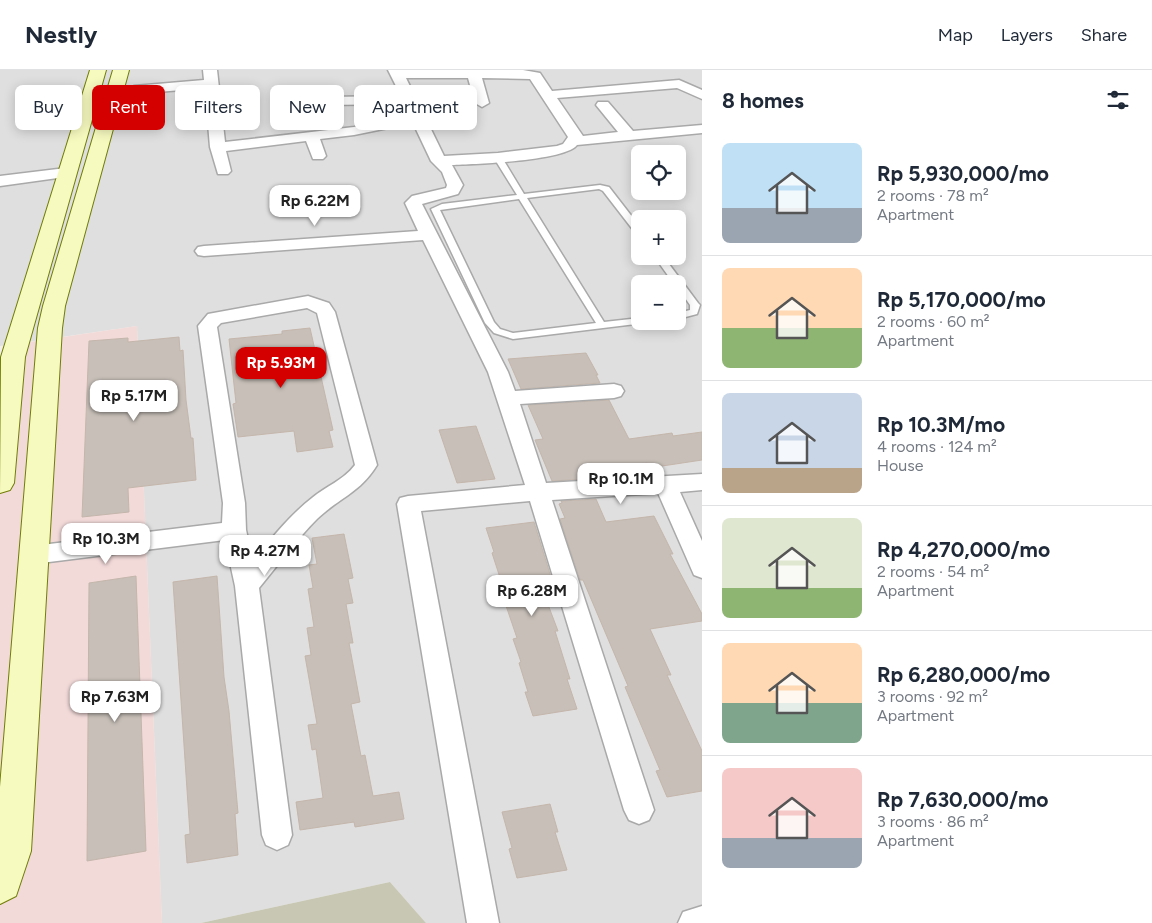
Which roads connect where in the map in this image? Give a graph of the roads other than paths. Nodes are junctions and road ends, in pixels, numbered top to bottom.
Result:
1 (98, 70) edge
2 (121, 70) edge
3 (401, 72) edge
4 (474, 75) junction
5 (210, 77) edge
6 (163, 85) edge
7 (404, 85) edge
8 (548, 95) junction
9 (702, 95) edge
10 (482, 103) dead end
11 (603, 105) dead end
12 (702, 129) edge
13 (359, 130) edge
14 (425, 130) edge
15 (628, 136) junction
16 (312, 137) junction
17 (575, 141) junction
18 (218, 147) junction
19 (318, 156) dead end
20 (498, 158) junction
21 (446, 164) junction
22 (223, 170) dead end
23 (66, 173) junction
24 (0, 181) edge
25 (522, 197) junction
26 (631, 222) edge
27 (428, 235) junction
28 (204, 251) dead end
29 (665, 265) edge
30 (672, 275) edge
31 (686, 293) edge
32 (686, 315) edge
33 (631, 322) edge
34 (602, 326) junction
35 (50, 328) junction
36 (20, 330) junction
37 (614, 391) dead end
38 (508, 398) junction
39 (702, 482) edge
40 (0, 483) edge
41 (665, 484) junction
42 (538, 492) junction
43 (234, 530) junction
44 (33, 555) junction
45 (702, 568) edge
46 (247, 586) junction
47 (639, 810) dead end
48 (278, 835) dead end
49 (0, 885) edge
50 (702, 922) edge
51 (483, 923) edge
52 (694, 923) edge

1 - 23 street
2 - 35 street
3 - 4 street
3 - 7 street
3 - 21 street
4 - 8 street
4 - 10 street
5 - 6 street
5 - 18 street
8 - 9 street
8 - 17 street
11 - 15 street
12 - 15 street
13 - 16 street
14 - 21 street
15 - 17 street
16 - 18 street
16 - 19 street
17 - 20 street
18 - 22 street
20 - 21 street
20 - 25 lane
21 - 27 street
23 - 24 street
23 - 36 street
25 - 26 lane
25 - 34 lane
25 - 34 lane
27 - 28 street
27 - 38 street
29 - 30 lane
31 - 32 lane
33 - 34 lane
35 - 36 street
35 - 44 street
36 - 40 street
37 - 38 street
38 - 42 street
39 - 41 street
41 - 42 street
41 - 45 street
42 - 47 street
42 - 51 street
43 - 44 street
43 - 46 street
43 - 46 street
44 - 49 street
46 - 48 street
50 - 52 street

